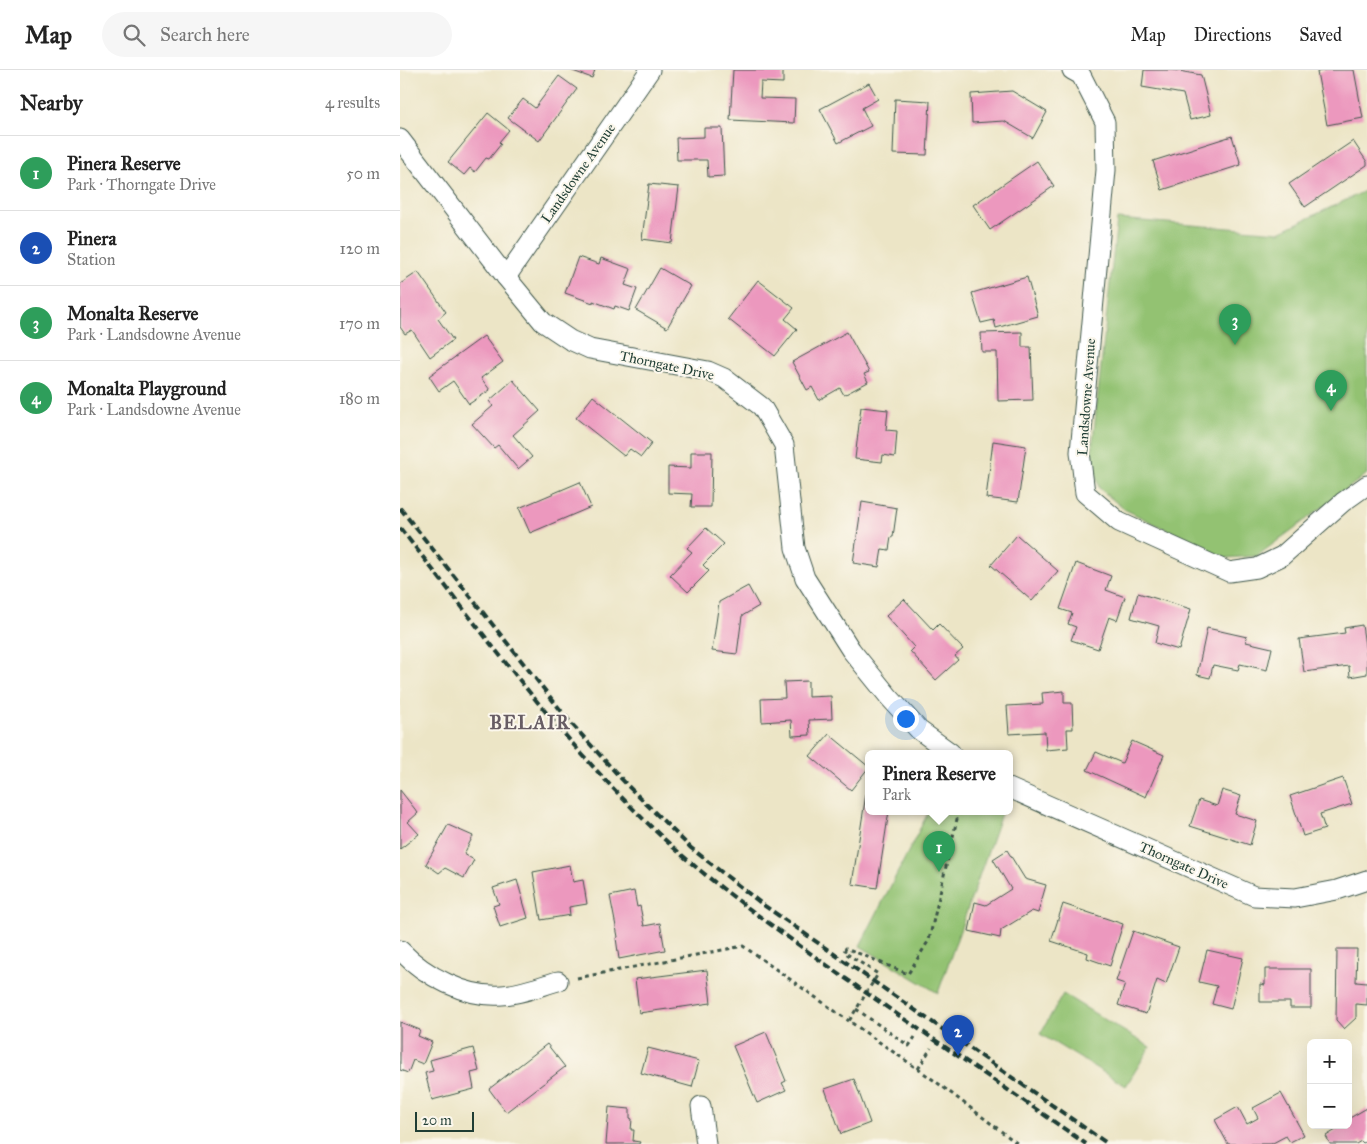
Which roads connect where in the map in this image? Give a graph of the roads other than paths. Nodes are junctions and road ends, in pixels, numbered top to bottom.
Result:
1 (650, 70) edge
2 (1072, 70) edge
3 (400, 139) edge
4 (506, 277) junction
5 (1367, 485) edge
6 (947, 750) edge
7 (1013, 790) edge
8 (1367, 880) edge
9 (400, 950) edge
10 (558, 981) road end
11 (701, 1106) dead end
12 (706, 1144) edge

1 - 4 street, Landsdowne Avenue
2 - 5 street, Landsdowne Avenue
3 - 4 street, Thorngate Drive
4 - 6 street, Thorngate Drive
7 - 8 street, Thorngate Drive
9 - 10 street
11 - 12 street

